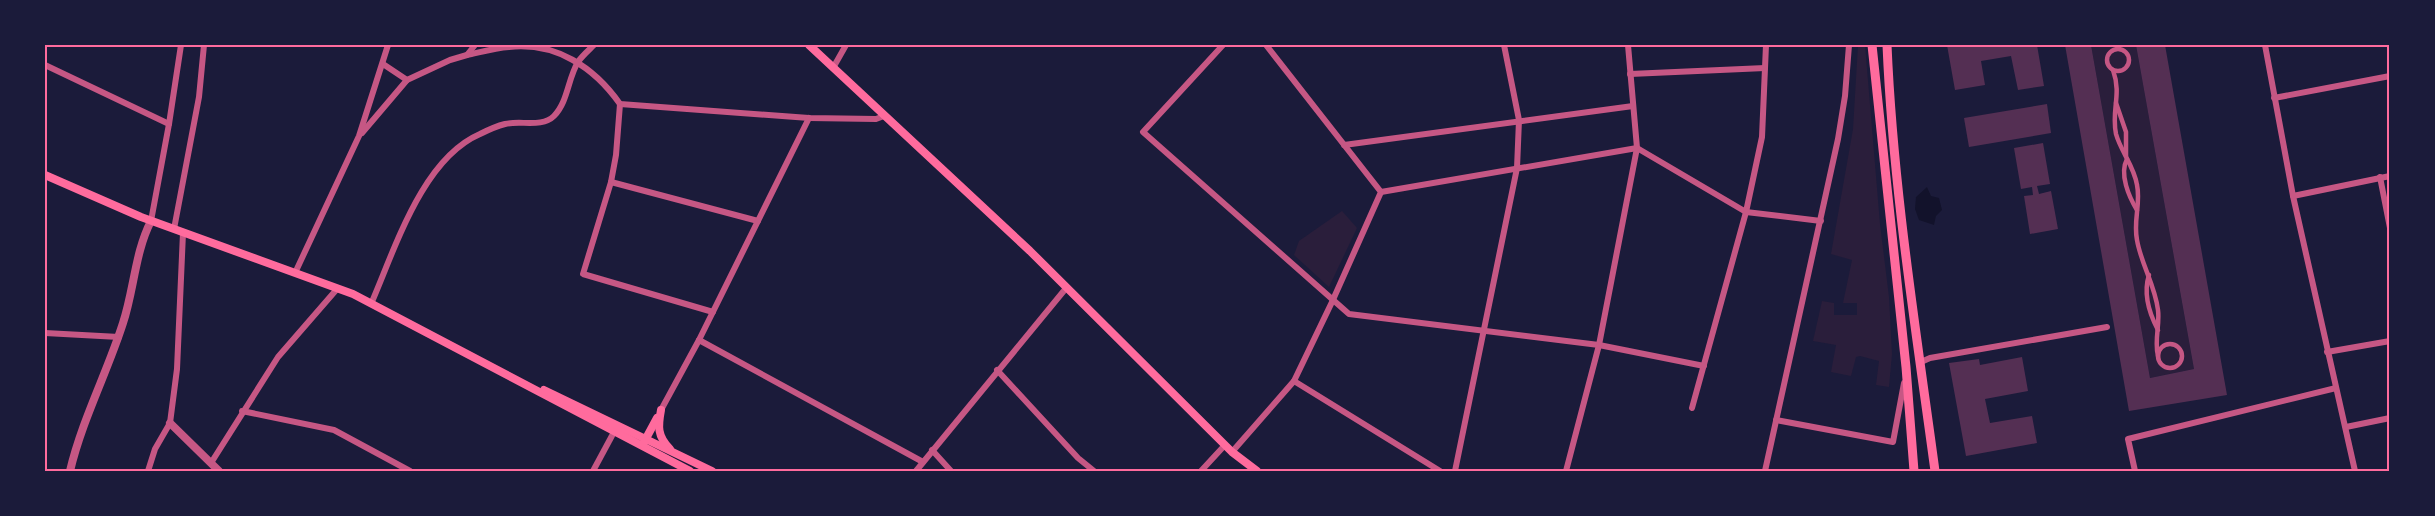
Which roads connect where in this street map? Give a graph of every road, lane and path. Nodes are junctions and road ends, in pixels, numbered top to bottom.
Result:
1 (181, 45) edge
2 (204, 45) edge
3 (388, 45) edge
4 (476, 45) edge
5 (594, 45) edge
6 (809, 45) edge
7 (846, 45) edge
8 (1223, 45) edge
9 (1266, 45) edge
10 (1504, 45) edge
11 (1628, 45) edge
12 (1766, 45) edge
13 (1849, 45) edge
14 (1872, 45) edge
15 (1887, 45) edge
16 (2265, 45) edge
17 (467, 55) junction
18 (578, 62) junction
19 (383, 64) junction
20 (45, 65) edge
21 (833, 68) junction
22 (1765, 68) junction
23 (2114, 70) junction
24 (1630, 74) junction
25 (2390, 76) edge
26 (407, 80) junction
27 (2274, 98) junction
28 (2116, 103) junction
29 (620, 104) junction
30 (1633, 106) junction
31 (884, 116) junction
32 (809, 118) junction
33 (1519, 120) junction
34 (169, 124) junction
35 (359, 136) junction
36 (1344, 145) junction
37 (1637, 148) junction
38 (2126, 158) junction
39 (1516, 168) junction
40 (45, 175) edge
41 (2390, 176) edge
42 (2380, 177) junction
43 (611, 182) junction
44 (1380, 192) junction
45 (2293, 196) junction
46 (2137, 211) junction
47 (1746, 212) junction
48 (151, 221) junction
49 (758, 221) junction
50 (1821, 221) junction
51 (2390, 228) edge
52 (174, 229) junction
53 (183, 232) junction
54 (295, 273) junction
55 (2150, 275) junction
56 (1067, 287) junction
57 (337, 289) junction
58 (1332, 302) junction
59 (371, 304) junction
60 (713, 312) junction
61 (2107, 327) dead end
62 (1485, 329) junction
63 (2158, 330) junction
64 (45, 333) edge
65 (119, 337) junction
66 (699, 339) junction
67 (2390, 341) edge
68 (1599, 345) junction
69 (2327, 352) junction
70 (2158, 356) junction
71 (1921, 362) junction
72 (1704, 366) junction
73 (998, 370) junction
74 (1906, 372) junction
75 (511, 375) junction
76 (1294, 381) junction
77 (2336, 388) junction
78 (1692, 408) dead end
79 (661, 410) junction
80 (242, 411) junction
81 (2390, 418) edge
82 (1776, 420) junction
83 (170, 423) junction
84 (2346, 427) junction
85 (614, 432) junction
86 (644, 442) junction
87 (1228, 448) junction
88 (932, 450) junction
89 (692, 460) junction
90 (923, 462) junction
91 (211, 463) junction
92 (70, 471) edge
93 (148, 471) edge
94 (219, 471) edge
95 (410, 471) edge
96 (593, 471) edge
97 (690, 471) edge
98 (712, 471) edge
99 (916, 471) edge
100 (951, 471) edge
101 (1094, 471) edge
102 (1201, 471) edge
103 (1257, 471) edge
104 (1440, 471) edge
105 (1455, 471) edge
106 (1566, 471) edge
107 (1765, 471) edge
108 (1914, 471) edge
109 (1935, 471) edge
110 (2135, 471) edge
111 (2355, 471) edge

1 - 34 street
2 - 52 street
3 - 19 street
4 - 17 street
5 - 18 street
6 - 21 main road
7 - 21 street
8 - 58 street
9 - 36 street
10 - 33 street
11 - 24 street
12 - 22 street
13 - 50 street
14 - 74 main road
15 - 71 main road
16 - 27 street
17 - 18 street
17 - 26 street
18 - 29 street
18 - 59 street
19 - 26 street
19 - 35 street
20 - 34 street
21 - 31 main road
22 - 24 street
22 - 47 street
23 - 23 street
23 - 28 street
24 - 30 street
25 - 27 street
26 - 35 street
27 - 45 street
28 - 38 street
28 - 38 street
29 - 32 street
29 - 43 street
30 - 33 street
30 - 37 street
31 - 32 street
31 - 56 main road
32 - 49 street
33 - 36 street
33 - 39 street
34 - 48 street
35 - 54 street
36 - 44 street
37 - 39 street
37 - 47 street
37 - 68 street
38 - 46 street
38 - 46 street
39 - 44 street
39 - 62 street
40 - 48 main road
41 - 42 street
42 - 45 street
42 - 51 street
43 - 49 street
43 - 60 street
44 - 58 street
45 - 69 street
46 - 55 street
47 - 50 street
47 - 72 street
48 - 52 main road
48 - 65 street
49 - 60 street
50 - 82 street
52 - 53 main road
53 - 54 main road
53 - 83 street
54 - 57 main road
55 - 63 street
55 - 63 street
56 - 73 street
56 - 87 main road
57 - 59 main road
57 - 80 street
58 - 62 street
58 - 76 street
59 - 75 main road
60 - 66 street
61 - 71 street
62 - 68 street
62 - 105 street
63 - 70 street
64 - 65 street
65 - 92 street
66 - 79 street
66 - 90 street
67 - 69 street
68 - 72 street
68 - 106 street
69 - 77 street
70 - 70 street
71 - 109 main road
72 - 78 street
73 - 88 street
73 - 101 street
74 - 82 street
74 - 108 main road
75 - 85 main road
75 - 86 main road
76 - 87 street
76 - 104 street
77 - 84 street
77 - 110 street
79 - 86 main road
79 - 89 main road
80 - 91 street
80 - 95 street
81 - 84 street
82 - 107 street
83 - 91 street
83 - 93 street
84 - 111 street
85 - 86 main road
85 - 96 street
86 - 89 main road
86 - 97 main road
87 - 102 street
87 - 103 main road
88 - 90 street
88 - 100 street
89 - 98 main road
90 - 99 street
91 - 94 street

